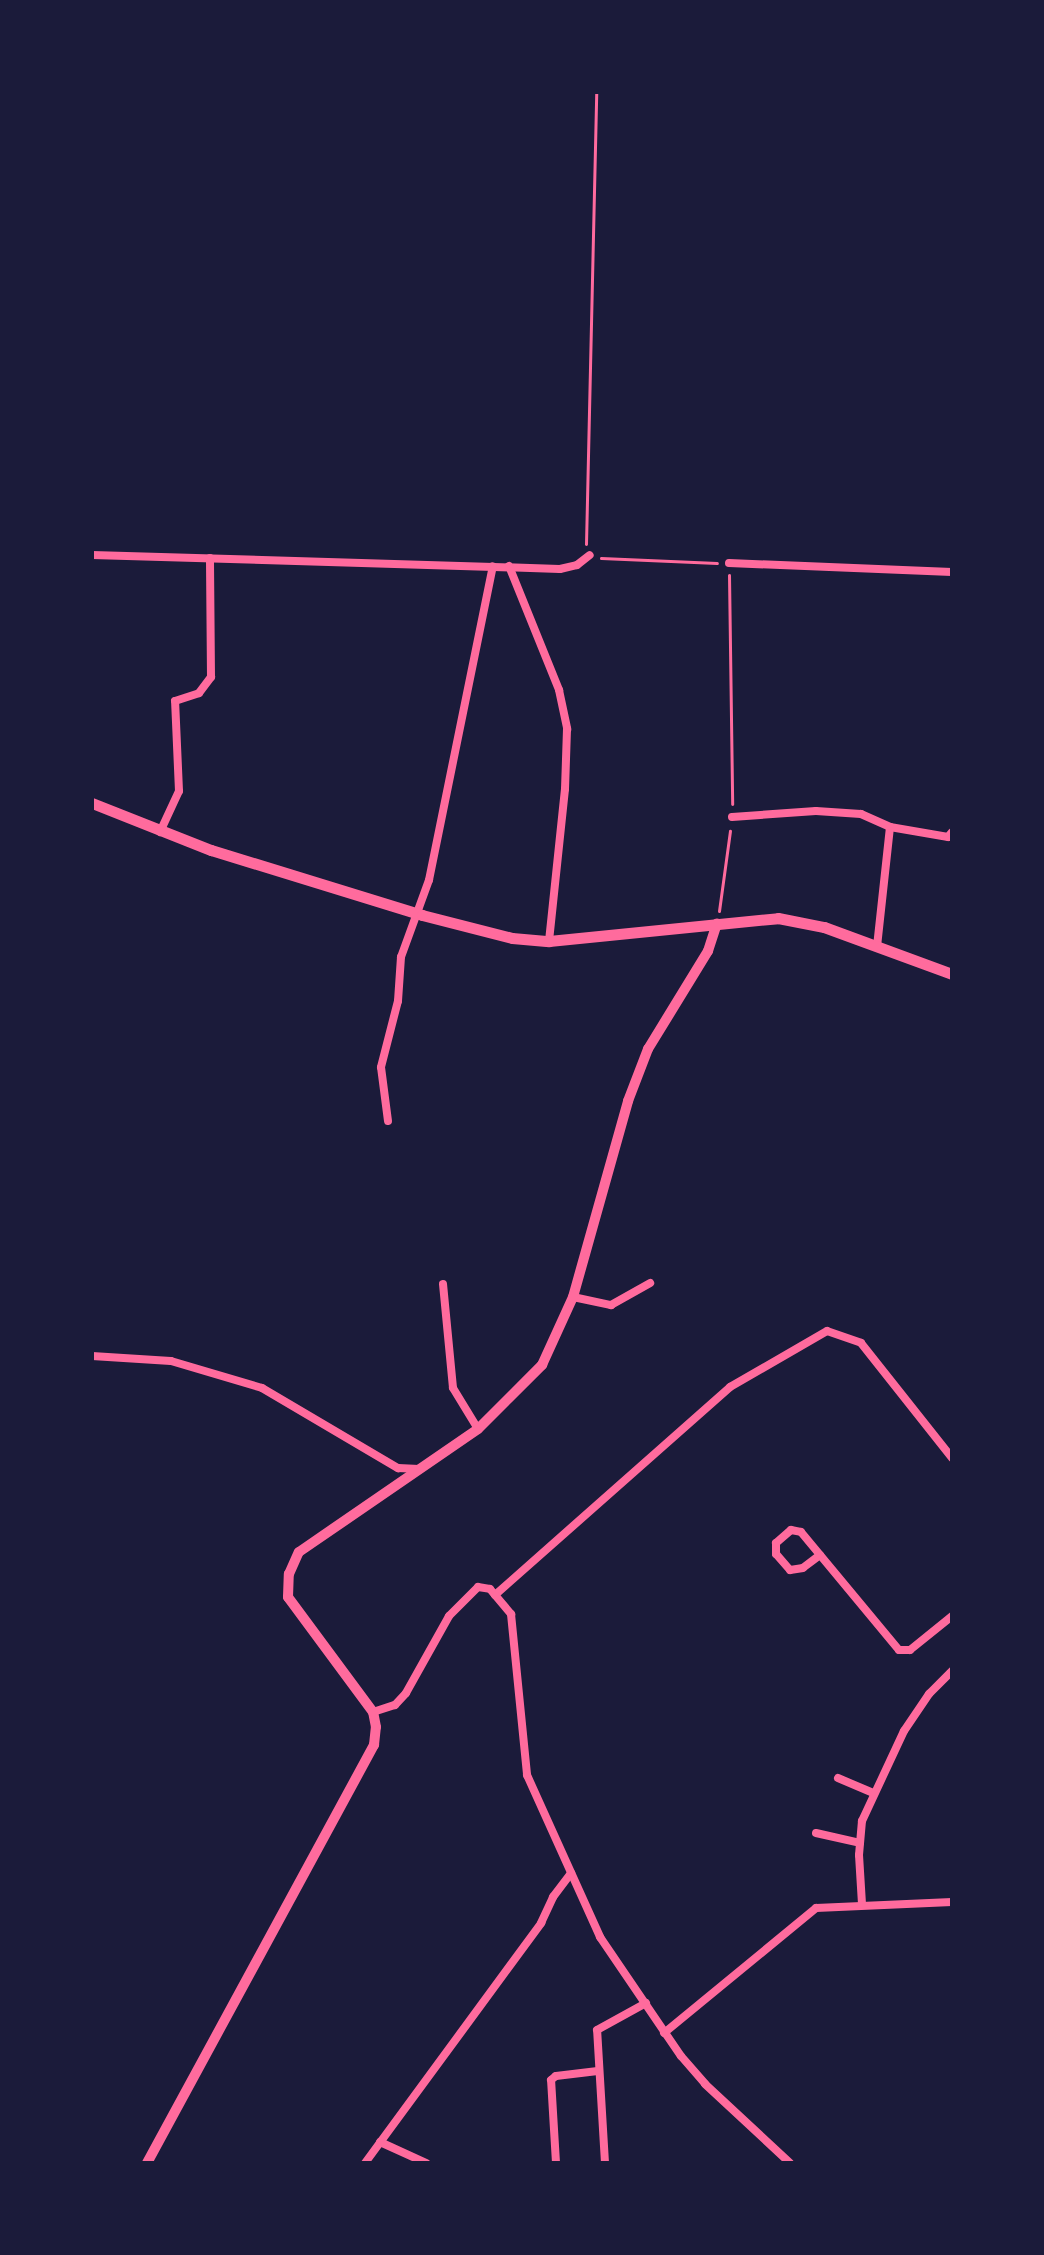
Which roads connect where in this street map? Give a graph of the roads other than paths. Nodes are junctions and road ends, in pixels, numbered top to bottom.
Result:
1 (92, 555) edge
2 (590, 555) road end
3 (210, 558) junction
4 (729, 563) road end
5 (493, 566) junction
6 (509, 566) junction
7 (952, 572) edge
8 (92, 803) edge
9 (732, 817) road end
10 (890, 827) junction
11 (160, 832) junction
12 (952, 832) edge
13 (418, 913) junction
14 (717, 923) junction
15 (549, 941) junction
16 (877, 946) junction
17 (952, 974) edge
18 (388, 1121) dead end
19 (650, 1283) dead end
20 (443, 1284) dead end
21 (573, 1297) junction
22 (92, 1356) edge
23 (478, 1429) junction
24 (952, 1458) edge
25 (419, 1469) junction
26 (820, 1555) junction
27 (495, 1595) junction
28 (952, 1616) edge
29 (952, 1671) edge
30 (373, 1712) junction
31 (838, 1778) dead end
32 (874, 1793) junction
33 (816, 1833) dead end
34 (860, 1843) junction
35 (571, 1873) junction
36 (952, 1902) edge
37 (862, 1904) junction
38 (646, 2003) junction
39 (664, 2033) junction
40 (598, 2071) junction
41 (380, 2142) junction
42 (147, 2163) edge
43 (365, 2163) edge
44 (426, 2163) edge
45 (556, 2163) edge
46 (605, 2163) edge
47 (790, 2163) edge

1 - 3 street
2 - 6 street
3 - 5 street
3 - 11 street
4 - 7 street
5 - 6 street
5 - 13 street
6 - 15 street
8 - 11 main road
9 - 10 street
10 - 12 street
10 - 16 street
11 - 13 main road
13 - 15 main road
13 - 18 street
14 - 15 main road
14 - 16 main road
14 - 21 street
16 - 17 main road
19 - 21 street
20 - 23 street
21 - 23 street
22 - 25 street
23 - 25 street
24 - 27 street
25 - 30 street
26 - 26 street
26 - 28 street
27 - 30 street
27 - 35 street
29 - 32 street
30 - 42 street
31 - 32 street
32 - 34 street
33 - 34 street
34 - 37 street
35 - 38 street
35 - 41 street
36 - 37 street
37 - 39 street
38 - 39 street
38 - 40 street
39 - 47 street
40 - 45 street
40 - 46 street
41 - 43 street
41 - 44 street

